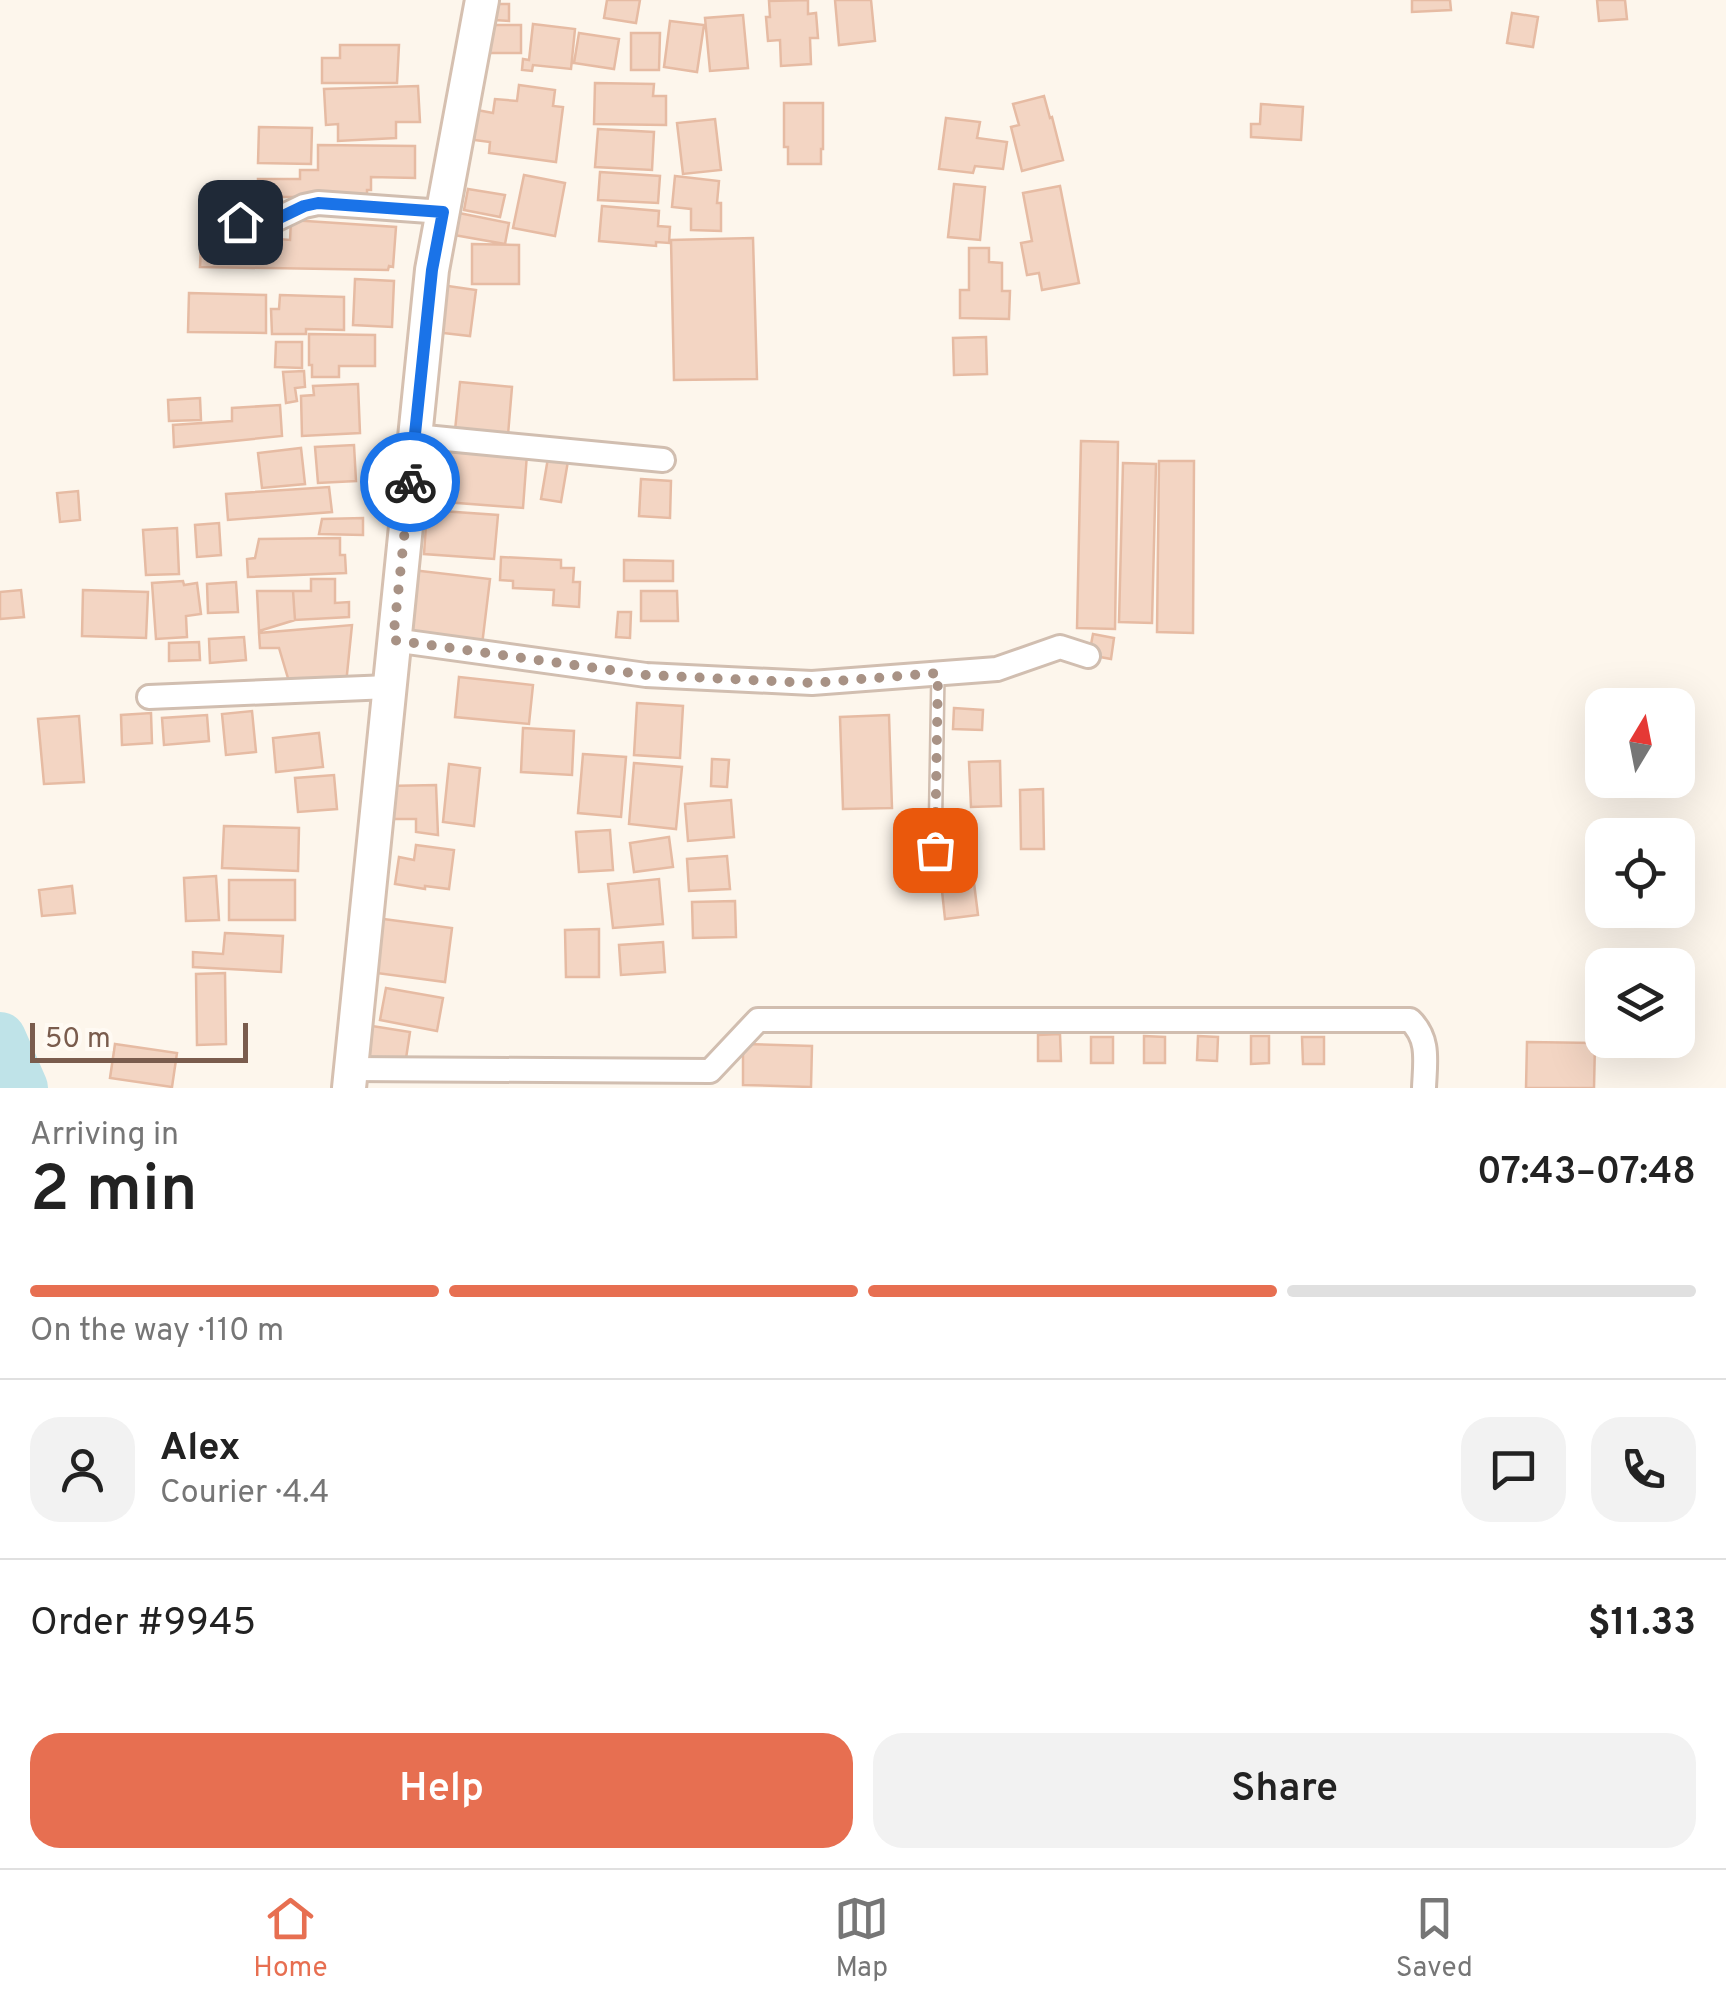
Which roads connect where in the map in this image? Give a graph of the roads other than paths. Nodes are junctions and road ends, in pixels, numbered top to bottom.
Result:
1 (482, 0) edge
2 (443, 212) junction
3 (240, 222) dead end
4 (415, 436) junction
5 (664, 460) dead end
6 (393, 640) junction
7 (1088, 656) dead end
8 (938, 673) junction
9 (388, 687) junction
10 (149, 697) dead end
11 (935, 850) dead end
12 (350, 1078) edge
13 (1424, 1088) edge

1 - 2 street
2 - 3 street
2 - 4 street
4 - 5 street
4 - 6 street
6 - 8 street
6 - 9 street
7 - 8 street
8 - 11 lane
9 - 10 street
9 - 12 street
12 - 13 street

